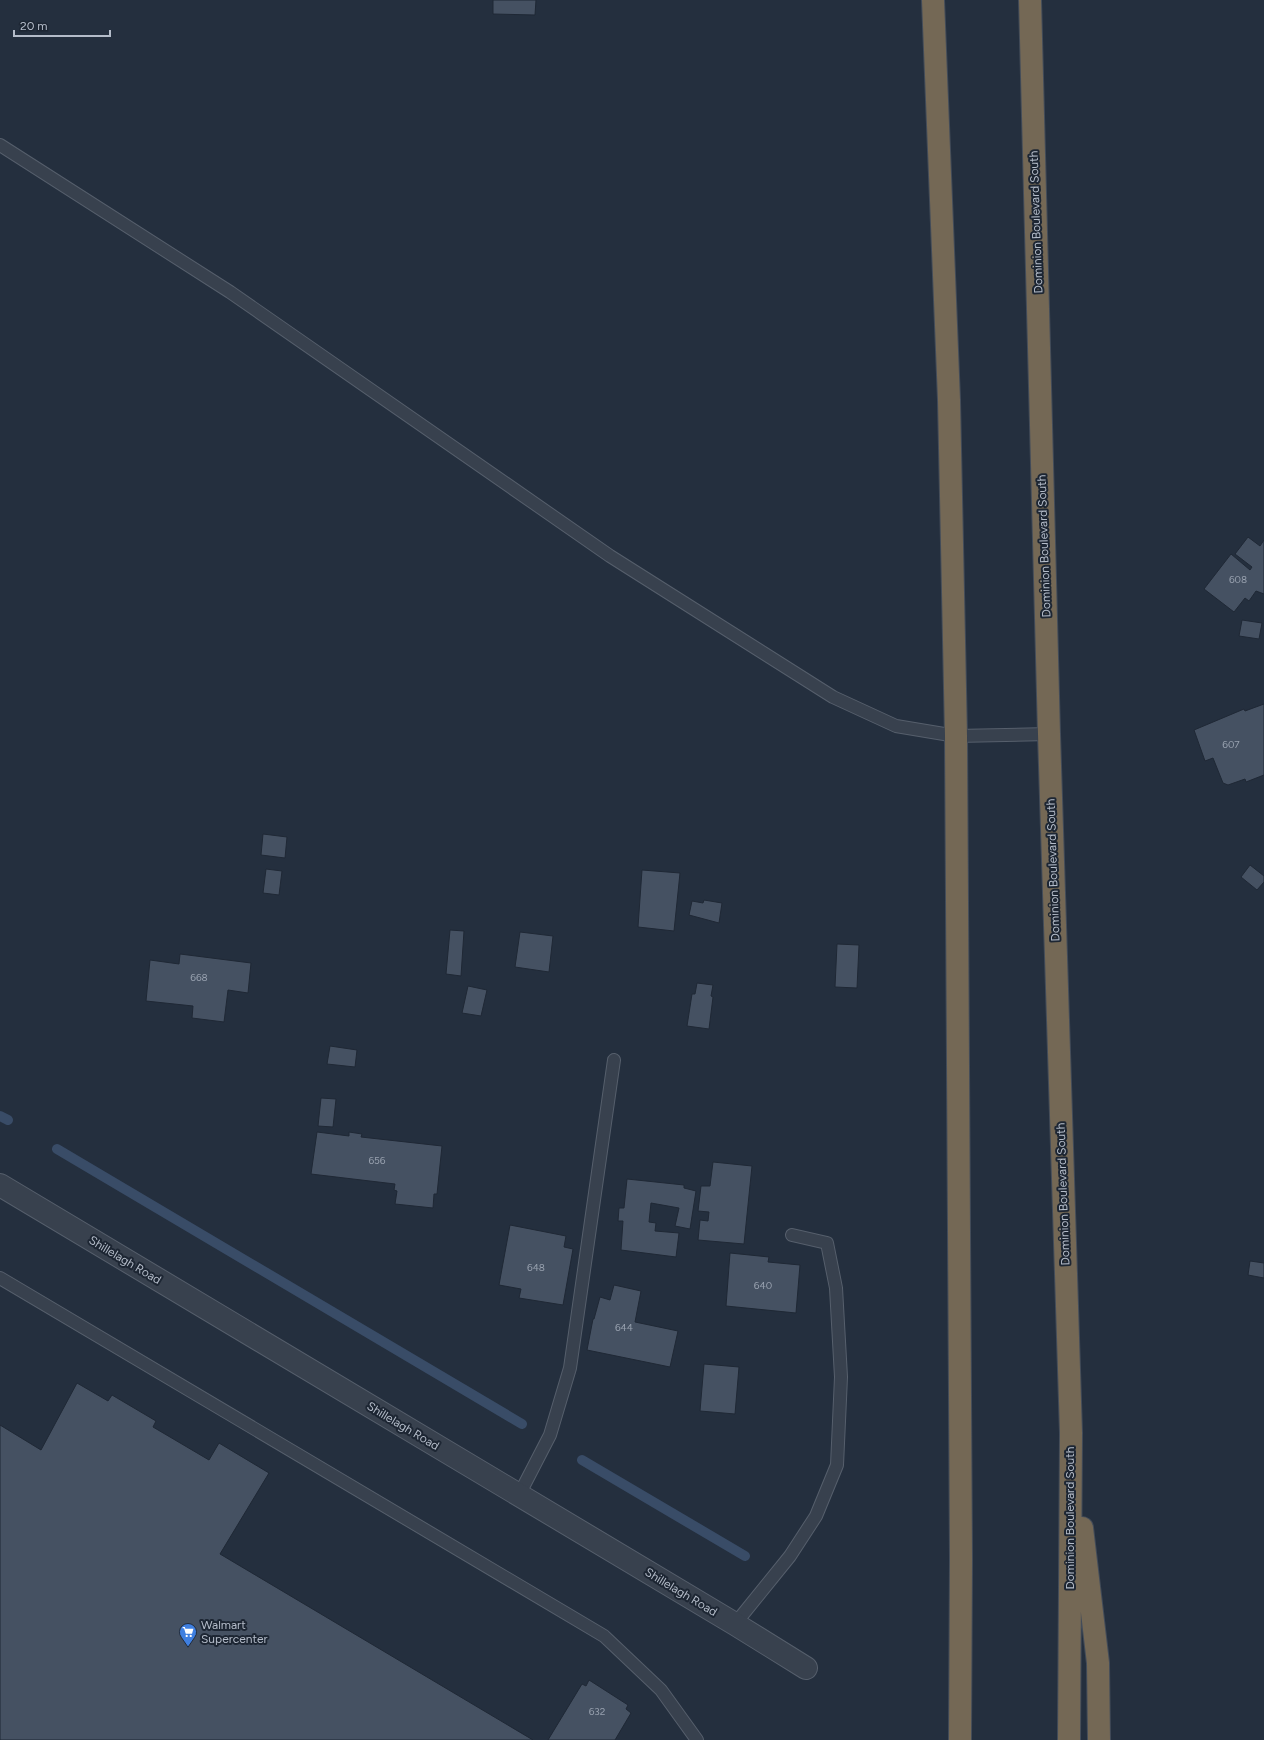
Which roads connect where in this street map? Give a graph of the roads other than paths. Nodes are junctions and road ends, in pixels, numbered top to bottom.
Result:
1 (934, 0) edge
2 (1030, 0) edge
3 (0, 145) edge
4 (1049, 734) junction
5 (956, 736) junction
6 (614, 1060) dead end
7 (0, 1185) edge
8 (792, 1234) dead end
9 (0, 1278) edge
10 (1071, 1433) junction
11 (519, 1495) junction
12 (735, 1624) junction
13 (806, 1668) dead end
14 (697, 1740) edge
15 (960, 1740) edge
16 (1069, 1740) edge
17 (1099, 1740) edge

1 - 5 highway
2 - 4 highway, Dominion Boulevard South
3 - 5 lane
4 - 5 lane
4 - 10 highway, Dominion Boulevard South
5 - 15 highway
6 - 11 lane
7 - 11 street, Shillelagh Road
8 - 12 lane
9 - 14 lane
10 - 16 highway, Dominion Boulevard South
10 - 17 highway
11 - 12 street, Shillelagh Road
12 - 13 street, Shillelagh Road

